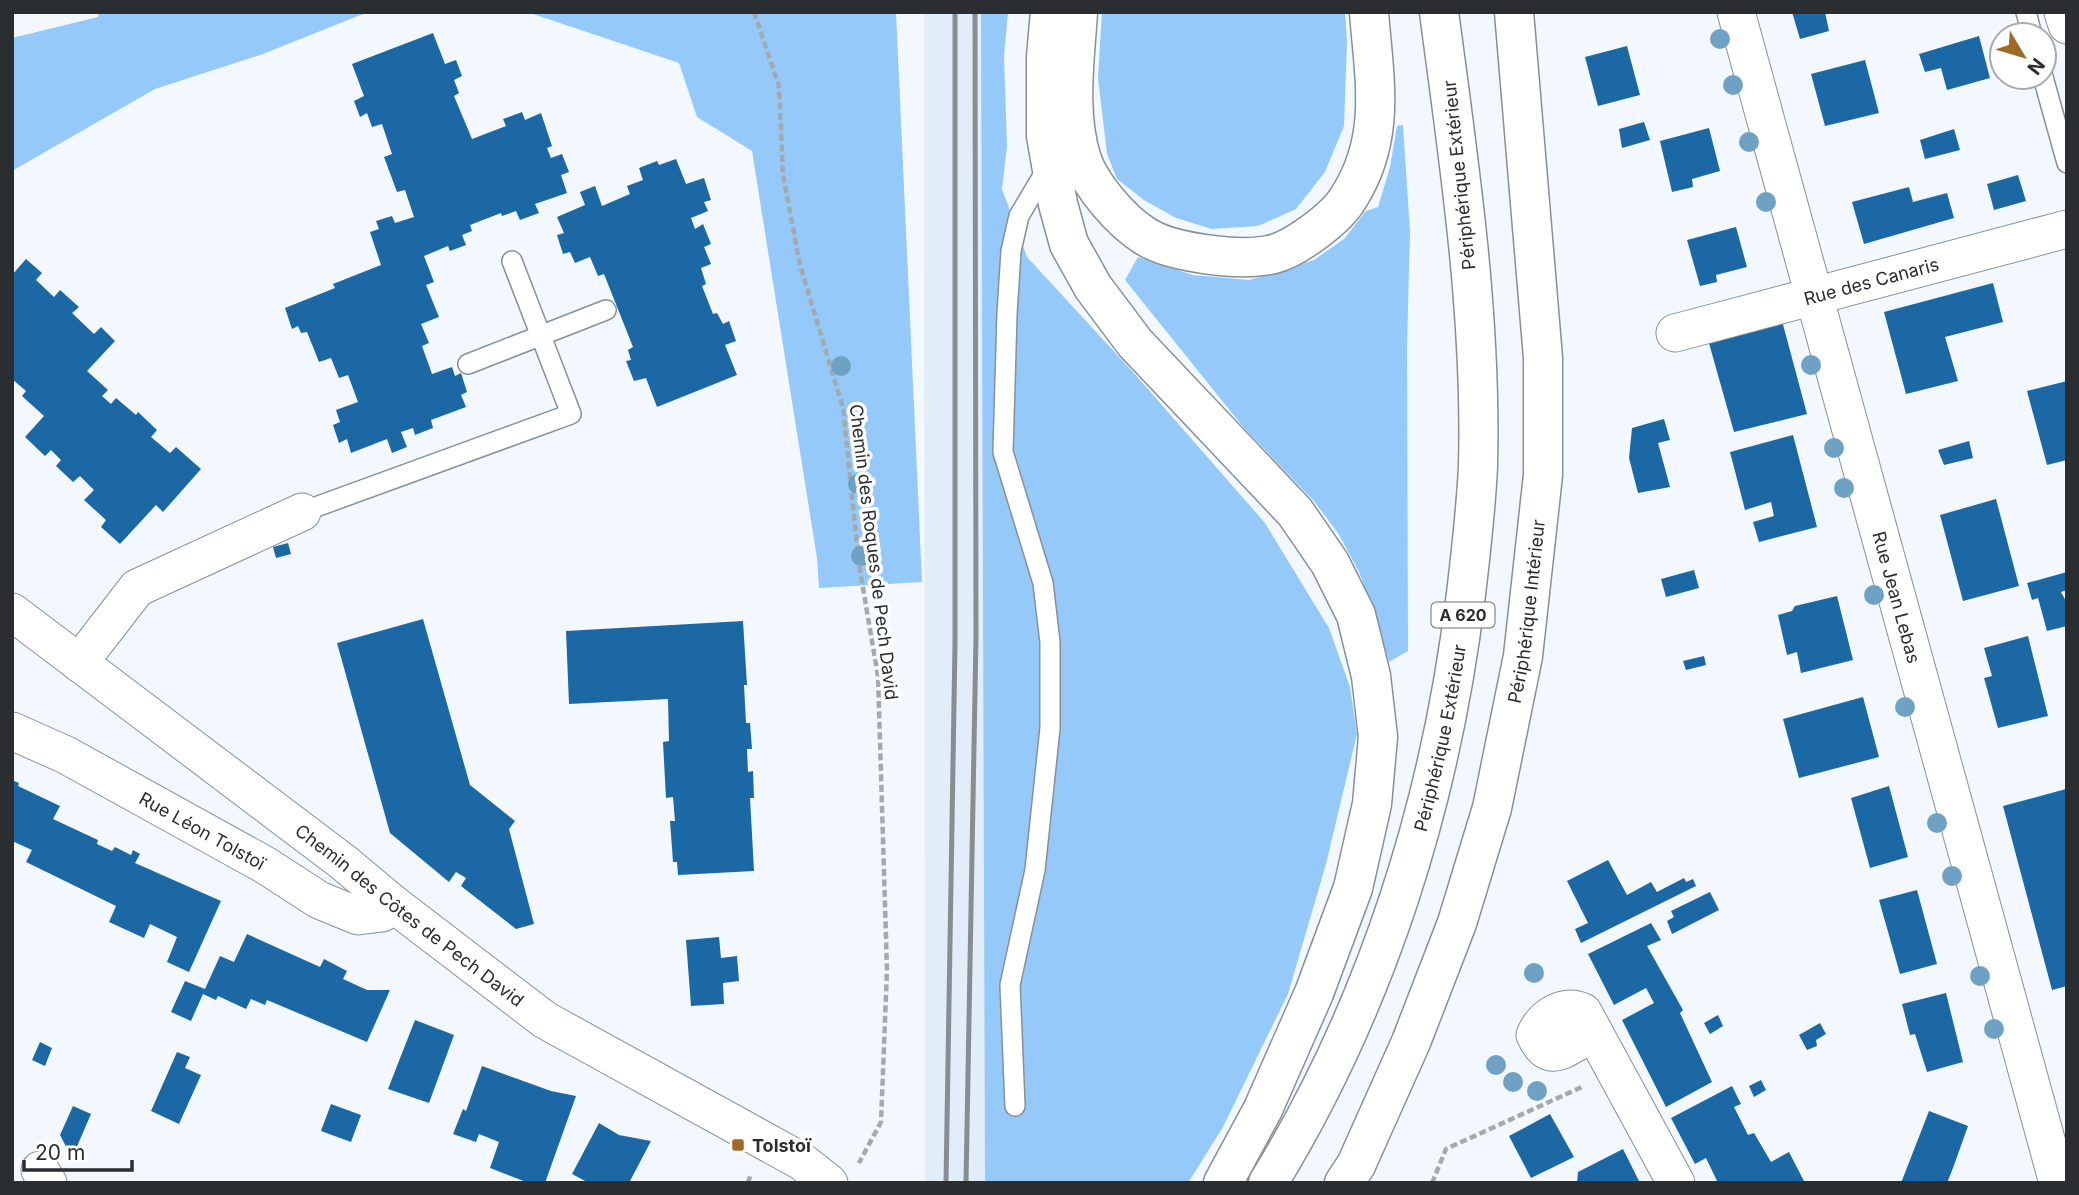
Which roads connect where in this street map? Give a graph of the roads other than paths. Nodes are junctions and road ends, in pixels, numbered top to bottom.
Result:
1 (1050, 12) edge
2 (1078, 12) edge
3 (1368, 12) edge
4 (1439, 12) edge
5 (1514, 12) edge
6 (1736, 12) edge
7 (2063, 12) edge
8 (2067, 25) edge
9 (2047, 91) edge
10 (1051, 163) junction
11 (2067, 163) edge
12 (2067, 229) edge
13 (512, 261) dead end
14 (1813, 295) junction
15 (606, 310) dead end
16 (1675, 333) dead end
17 (541, 335) junction
18 (468, 363) dead end
19 (302, 513) joint
20 (12, 612) edge
21 (79, 663) junction
22 (12, 731) edge
23 (392, 903) junction
24 (1607, 1056) road end
25 (1015, 1106) dead end
26 (842, 1177) edge
27 (1223, 1183) edge
28 (1268, 1183) edge
29 (1344, 1183) edge
30 (1676, 1183) edge
31 (2058, 1183) edge

1 - 10 highway
2 - 3 highway
4 - 28 highway, Périphérique Extérieur / A 620
5 - 29 highway, Périphérique Intérieur
6 - 14 street, Rue Jean Lebas
7 - 8 street
9 - 11 lane
10 - 25 lane
10 - 27 highway
12 - 14 street, Rue des Canaris
13 - 17 lane
14 - 16 street, Rue des Canaris
14 - 31 street, Rue Jean Lebas
15 - 17 lane
17 - 18 lane
17 - 19 lane
19 - 21 street
20 - 21 street, Chemin des Côtes de Pech David
21 - 23 street, Chemin des Côtes de Pech David
22 - 23 street, Rue Léon Tolstoï
23 - 26 street, Chemin des Côtes de Pech David
24 - 30 street

